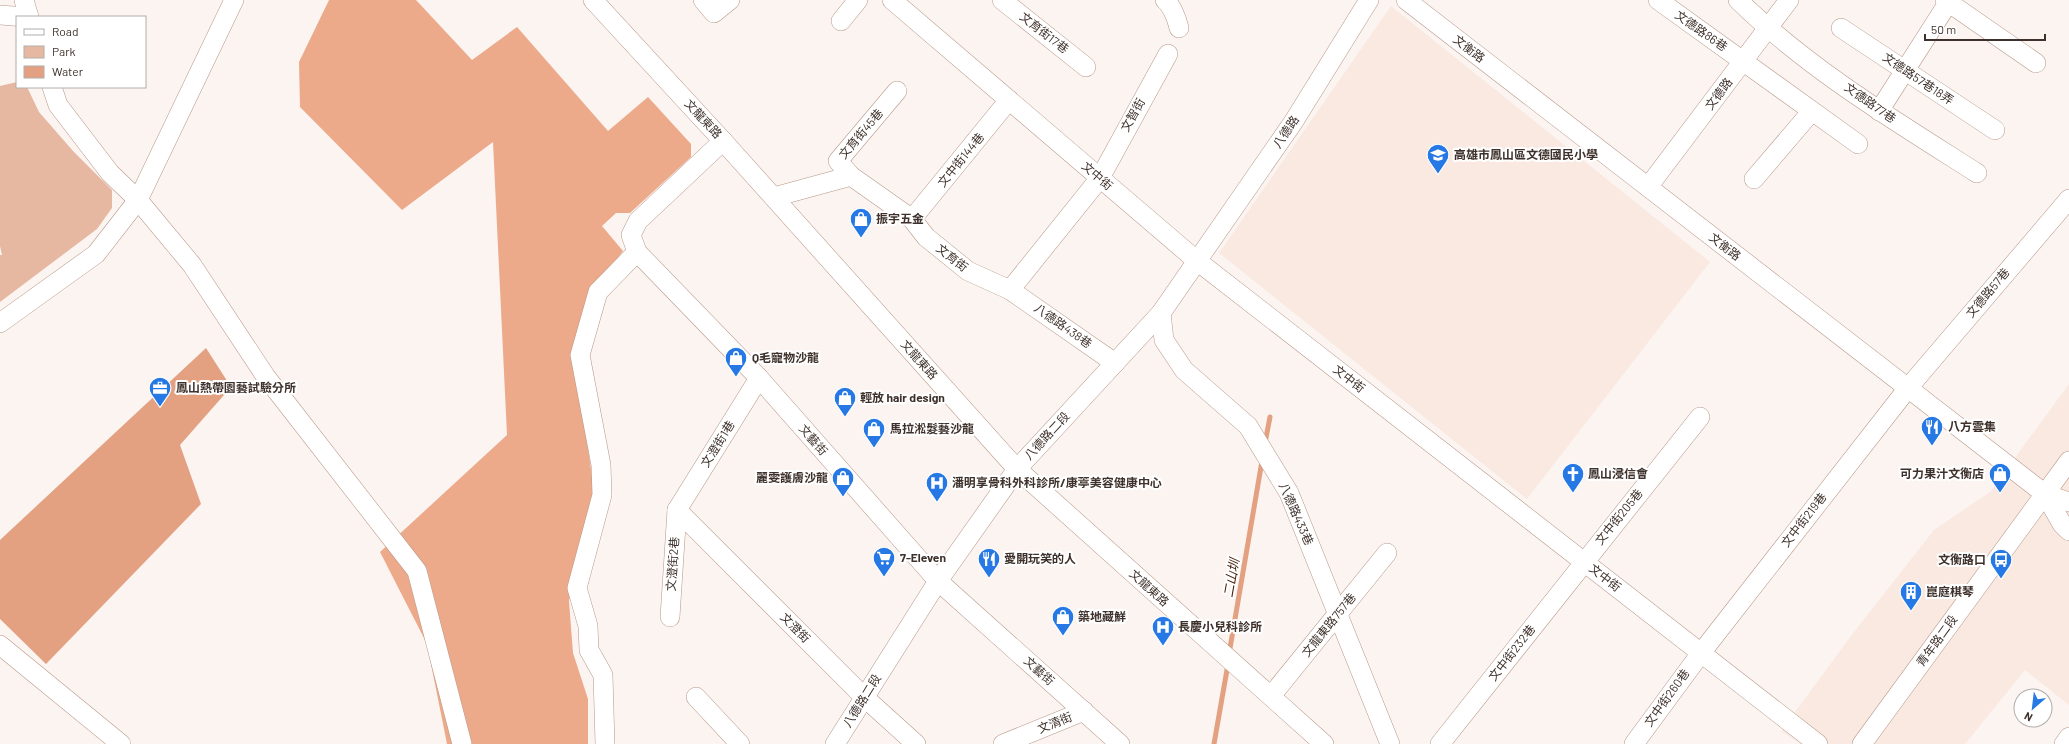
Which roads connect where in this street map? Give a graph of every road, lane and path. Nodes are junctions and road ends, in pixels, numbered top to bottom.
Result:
1 (24, 0) edge
2 (234, 0) edge
3 (593, 0) edge
4 (703, 0) edge
5 (730, 0) edge
6 (858, 0) edge
7 (892, 0) edge
8 (1002, 0) edge
9 (1165, 0) edge
10 (1369, 0) edge
11 (1406, 0) edge
12 (1658, 0) edge
13 (1738, 0) edge
14 (1789, 0) edge
15 (1947, 1) edge
16 (0, 15) edge
17 (16, 16) edge
18 (29, 16) edge
19 (841, 21) dead end
20 (1179, 28) dead end
21 (1766, 28) junction
22 (1841, 28) dead end
23 (1168, 54) dead end
24 (1744, 61) junction
25 (2036, 63) dead end
26 (1086, 66) dead end
27 (1906, 70) junction
28 (52, 88) edge
29 (897, 91) dead end
30 (1009, 100) junction
31 (1812, 111) junction
32 (1879, 111) junction
33 (1995, 130) dead end
34 (723, 141) junction
35 (1858, 144) dead end
36 (1977, 172) dead end
37 (851, 176) junction
38 (1100, 178) junction
39 (1754, 179) dead end
40 (1648, 187) junction
41 (774, 197) junction
42 (2069, 199) edge
43 (138, 200) junction
44 (912, 219) junction
45 (637, 252) junction
46 (1196, 260) junction
47 (1010, 290) junction
48 (1161, 313) junction
49 (0, 323) edge
50 (1115, 362) junction
51 (759, 378) junction
52 (1908, 388) junction
53 (1700, 416) dead end
54 (2069, 460) edge
55 (1017, 470) junction
56 (2045, 494) junction
57 (2069, 502) edge
58 (677, 510) junction
59 (2069, 531) edge
60 (1387, 553) dead end
61 (1584, 562) junction
62 (938, 581) junction
63 (1338, 613) junction
64 (670, 617) dead end
65 (0, 645) edge
66 (1701, 653) junction
67 (1271, 696) junction
68 (696, 697) dead end
69 (864, 697) junction
70 (1084, 711) junction
71 (2069, 737) edge
72 (121, 744) edge
73 (462, 744) edge
74 (605, 744) edge
75 (740, 744) edge
76 (835, 744) edge
77 (916, 744) edge
78 (1003, 744) edge
79 (1120, 744) edge
80 (1324, 744) edge
81 (1390, 744) edge
82 (1440, 744) edge
83 (1634, 744) edge
84 (1818, 744) edge
85 (1862, 744) edge
86 (2064, 744) edge

1 - 18 street
2 - 43 street
3 - 34 street, 文龍東路
4 - 5 street
6 - 19 street
7 - 30 street, 文中街
8 - 26 street, 文育街17巷
9 - 20 street
10 - 46 street, 八德路
11 - 40 street, 文衡路
12 - 24 street, 文德路86巷
13 - 21 street, 文德路77巷
14 - 21 street, 文德路
15 - 25 street
15 - 27 street
16 - 17 street
21 - 24 street, 文德路
21 - 32 street, 文德路77巷
22 - 27 street, 文德路57巷18弄
23 - 38 street, 文智街
24 - 31 street
24 - 40 street, 文德路
27 - 32 street
27 - 33 street, 文德路57巷18弄
28 - 43 street
29 - 37 street, 文育街45巷
30 - 38 street, 文中街
30 - 44 street, 文中街144巷
31 - 35 street
31 - 39 street
32 - 36 street, 文德路77巷
34 - 41 street, 文龍東路
34 - 45 street, 文藝街
37 - 41 street
37 - 44 street, 文育街
38 - 46 street, 文中街
38 - 47 street
40 - 52 street, 文衡路
41 - 55 street, 文龍東路
42 - 52 street, 文德路57巷
43 - 49 street
43 - 73 street
44 - 47 street, 文育街
45 - 51 street, 文藝街
45 - 74 street
46 - 48 street, 八德路二段
46 - 61 street, 文中街
47 - 50 street, 八德路438巷
48 - 50 street, 八德路二段
48 - 63 street, 八德路433巷
50 - 55 street, 八德路二段
51 - 58 street, 文澄街1巷
51 - 62 street, 文藝街
52 - 56 street, 文衡路
52 - 66 street, 文中街219巷
53 - 61 street, 文中街205巷
54 - 56 street, 青年路二段
55 - 62 street, 八德路二段
55 - 67 street, 文龍東路
56 - 57 street, 文衡路
56 - 59 street, 文衡路
56 - 85 street, 青年路二段
58 - 64 street, 文澄街2巷
58 - 69 street, 文澄街
60 - 63 street, 文龍東路757巷
61 - 66 street, 文中街
61 - 82 street, 文中街232巷
62 - 69 street, 八德路二段
62 - 70 street, 文藝街
63 - 67 street, 文龍東路757巷
63 - 81 street, 八德路433巷
65 - 72 street
66 - 83 street, 文中街260巷
66 - 84 street, 文中街
67 - 80 street, 文龍東路
68 - 75 street
69 - 76 street, 八德路二段
69 - 77 street, 文澄街
70 - 78 street, 文清街
70 - 79 street, 文藝街
71 - 86 street

